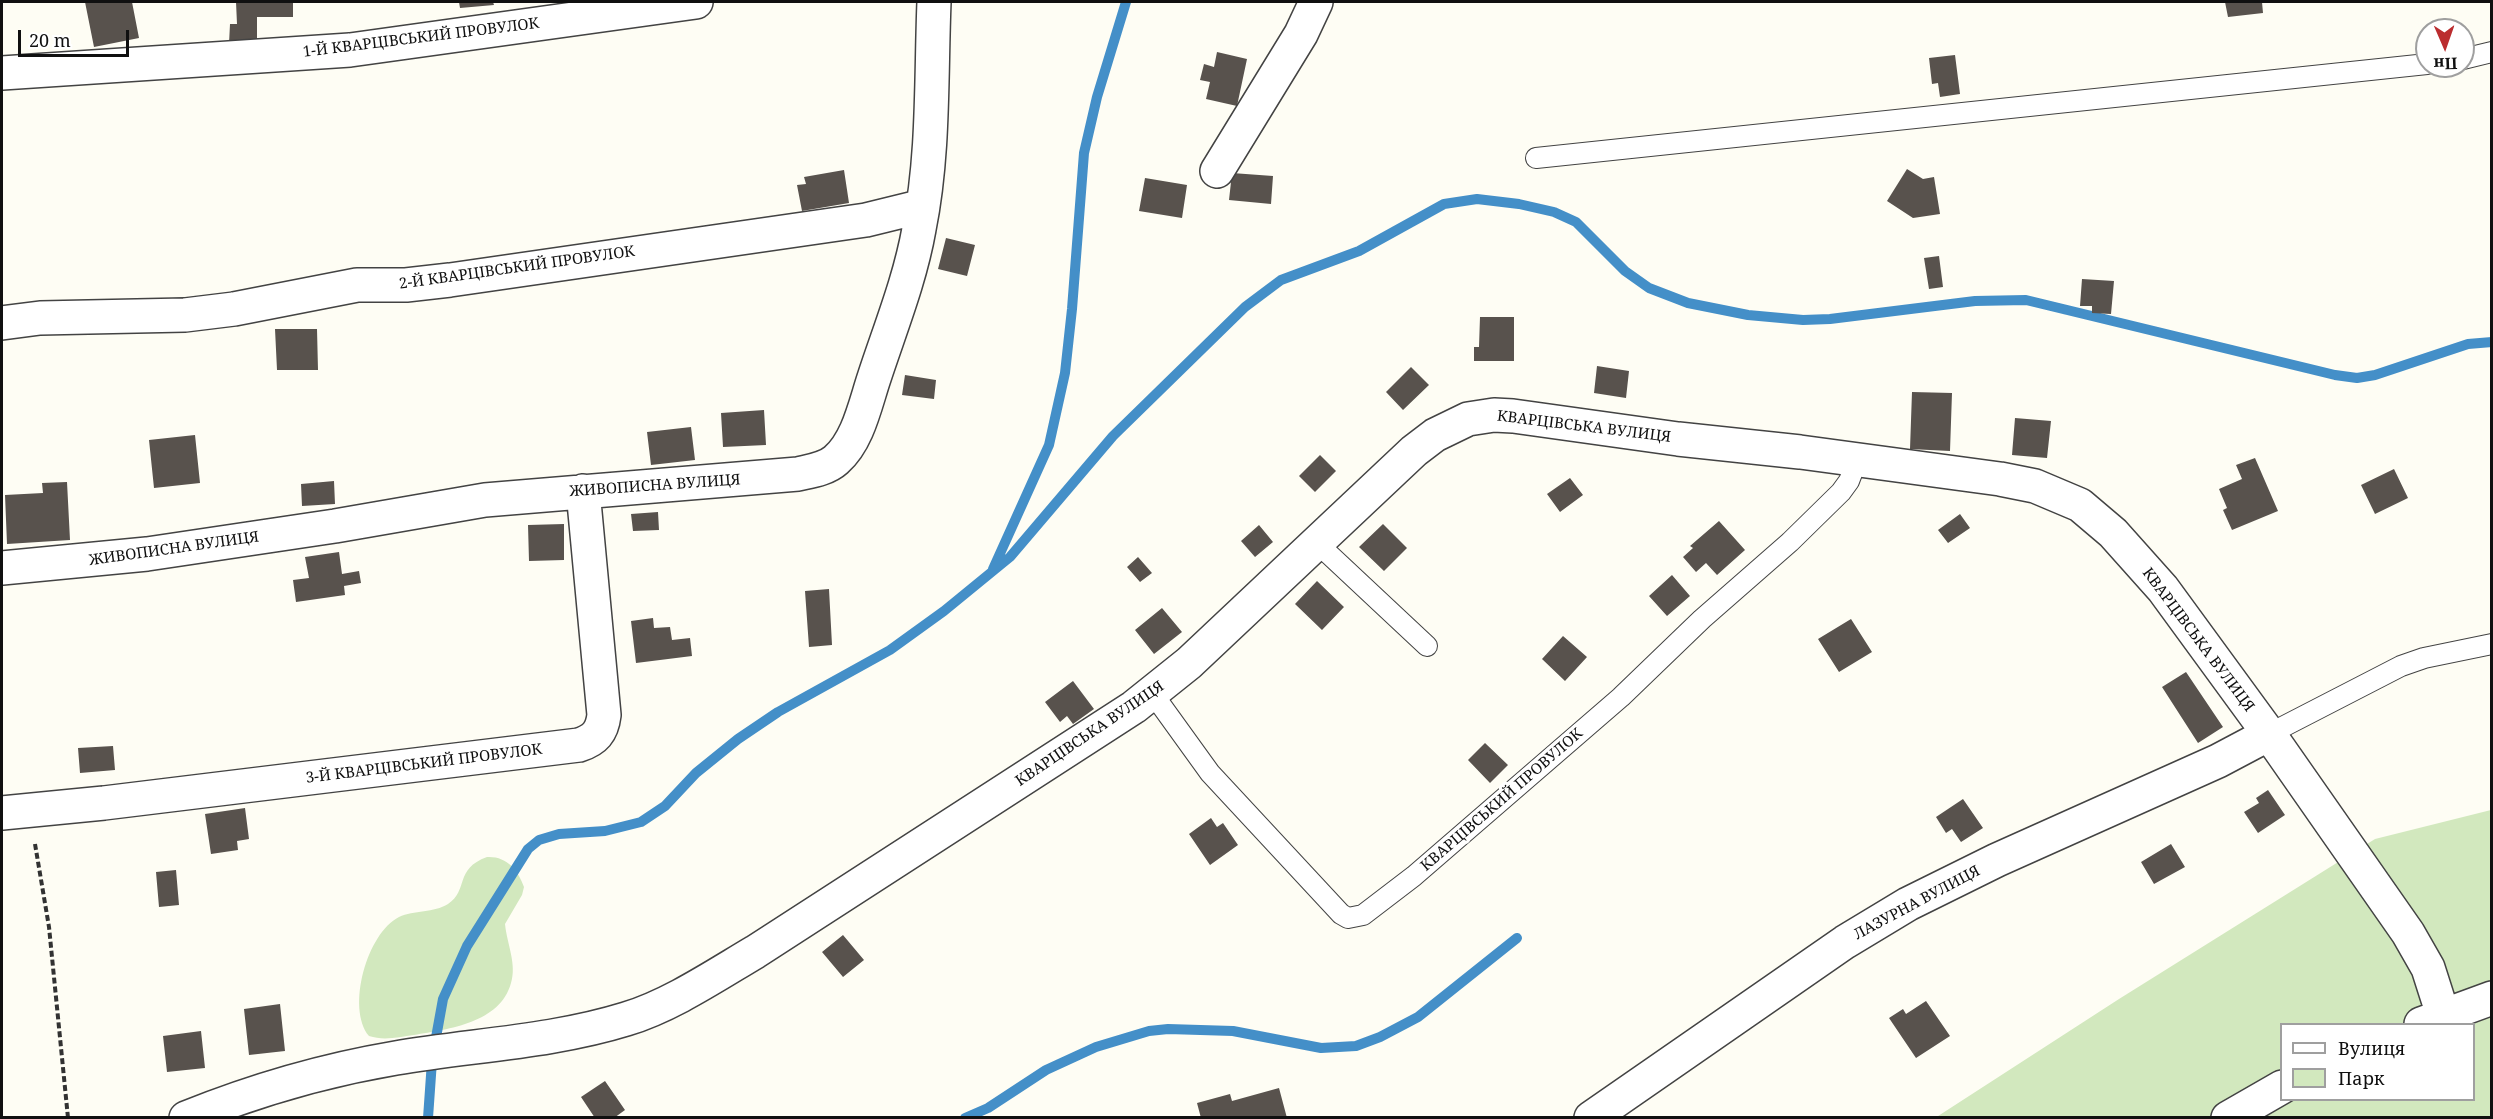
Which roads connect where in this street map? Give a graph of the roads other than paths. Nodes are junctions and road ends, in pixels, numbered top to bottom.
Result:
1 (696, 2) edge
2 (934, 2) edge
3 (1316, 2) edge
4 (2492, 52) edge
5 (2475, 56) edge
6 (2415, 65) edge
7 (2, 73) edge
8 (1536, 158) dead end
9 (1217, 171) dead end
10 (923, 206) junction
11 (2, 323) edge
12 (1857, 460) junction
13 (583, 491) junction
14 (1317, 543) junction
15 (2, 568) edge
16 (2492, 644) edge
17 (1427, 646) dead end
18 (1153, 693) junction
19 (2269, 734) junction
20 (16, 811) edge
21 (2492, 998) edge
22 (2432, 1020) edge
23 (2280, 1088) edge
24 (186, 1118) edge
25 (1591, 1118) edge
26 (2228, 1118) edge

1 - 7 street, 1-Й КВАРЦІВСЬКИЙ ПРОВУЛОК
2 - 10 street, ЖИВОПИСНА ВУЛИЦЯ
3 - 9 street
4 - 5 lane
6 - 8 lane
10 - 11 street, 2-Й КВАРЦІВСЬКИЙ ПРОВУЛОК
10 - 13 street, ЖИВОПИСНА ВУЛИЦЯ
12 - 14 street, КВАРЦІВСЬКА ВУЛИЦЯ
12 - 18 lane, КВАРЦІВСЬКИЙ ПРОВУЛОК
12 - 19 street, КВАРЦІВСЬКА ВУЛИЦЯ
13 - 15 street, ЖИВОПИСНА ВУЛИЦЯ
13 - 20 street, 3-Й КВАРЦІВСЬКИЙ ПРОВУЛОК
14 - 17 lane
14 - 18 street, КВАРЦІВСЬКА ВУЛИЦЯ
16 - 19 lane
18 - 24 street, КВАРЦІВСЬКА ВУЛИЦЯ
19 - 22 street, КВАРЦІВСЬКА ВУЛИЦЯ
19 - 25 street, ЛАЗУРНА ВУЛИЦЯ
21 - 22 street
23 - 26 street

